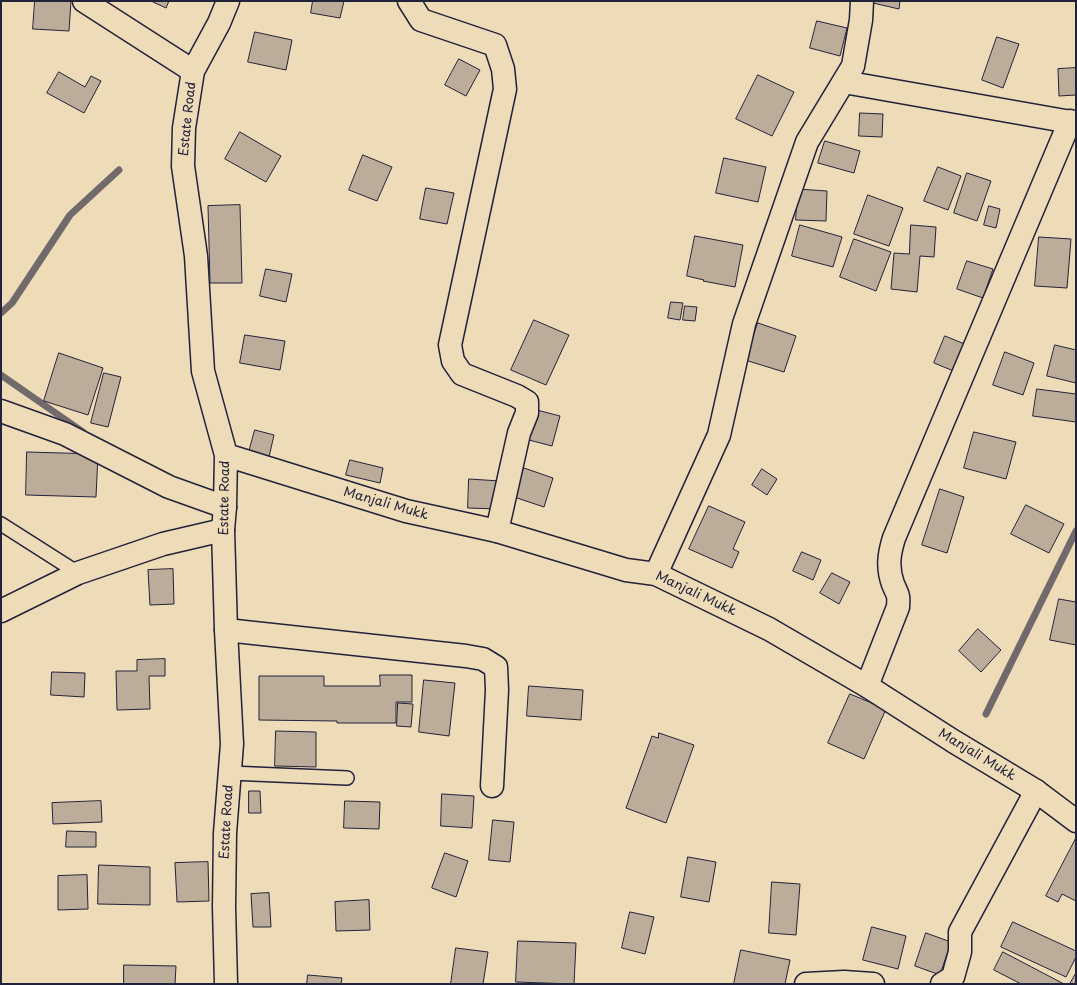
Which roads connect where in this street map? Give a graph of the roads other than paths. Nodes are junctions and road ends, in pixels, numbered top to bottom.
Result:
1 (84, 1) edge
2 (228, 1) edge
3 (409, 1) edge
4 (862, 1) edge
5 (193, 71) junction
6 (844, 82) junction
7 (1073, 122) edge
8 (1, 411) edge
9 (226, 455) junction
10 (225, 507) junction
11 (1, 524) edge
12 (223, 530) junction
13 (497, 531) junction
14 (78, 573) junction
15 (656, 574) junction
16 (1, 612) edge
17 (226, 630) junction
18 (867, 686) junction
19 (230, 773) junction
20 (347, 778) dead end
21 (492, 786) dead end
22 (1036, 791) junction
23 (1076, 821) edge
24 (226, 984) edge
25 (806, 984) edge
26 (873, 984) edge
27 (942, 984) edge

1 - 5 street
2 - 5 street, Estate Road
3 - 13 street
4 - 6 street
5 - 9 street, Estate Road
6 - 7 street
6 - 15 street
7 - 18 street
8 - 10 street
9 - 10 street, Estate Road
9 - 13 street, Manjali Mukk
10 - 12 street, Estate Road
11 - 14 lane
12 - 14 street
12 - 17 street, Estate Road
13 - 15 street, Manjali Mukk
14 - 16 street
15 - 18 street, Manjali Mukk
17 - 19 street, Estate Road
17 - 21 street
18 - 22 street, Manjali Mukk
19 - 20 lane
19 - 24 street, Estate Road
22 - 23 street, Manjali Mukk
22 - 27 street
25 - 26 street

